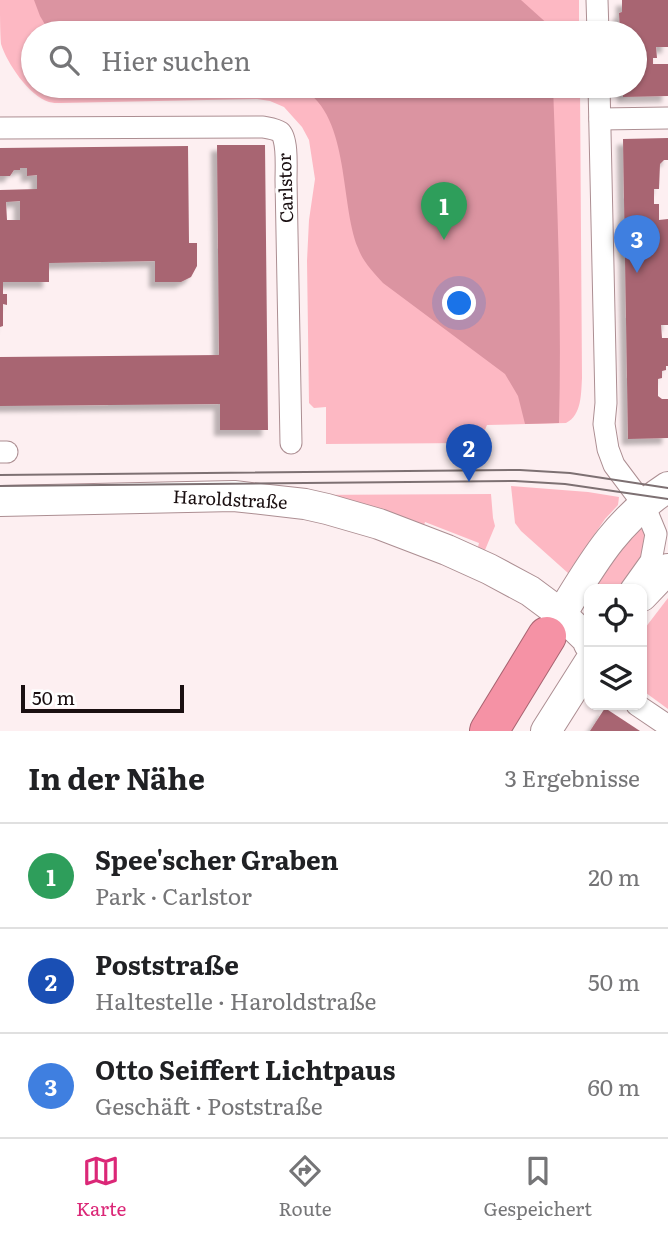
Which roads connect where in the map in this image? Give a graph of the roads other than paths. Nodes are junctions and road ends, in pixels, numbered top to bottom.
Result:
1 (597, 0) edge
2 (598, 21) edge
3 (599, 98) edge
4 (668, 118) edge
5 (600, 119) junction
6 (0, 128) edge
7 (291, 443) dead end
8 (668, 487) edge
9 (0, 501) edge
10 (644, 505) junction
11 (668, 569) edge
12 (635, 584) edge
13 (647, 591) edge
14 (554, 625) junction
15 (584, 657) edge
16 (584, 667) edge
17 (644, 710) edge
18 (668, 726) edge
19 (489, 731) edge
20 (546, 731) edge

1 - 2 street
3 - 5 street
4 - 5 street
5 - 10 street
6 - 7 street, Carlstor
8 - 10 street
9 - 14 street, Haroldstraße
10 - 12 street
10 - 14 street
11 - 13 street
14 - 15 street, Haroldstraße
14 - 19 highway
16 - 20 street
17 - 18 street

